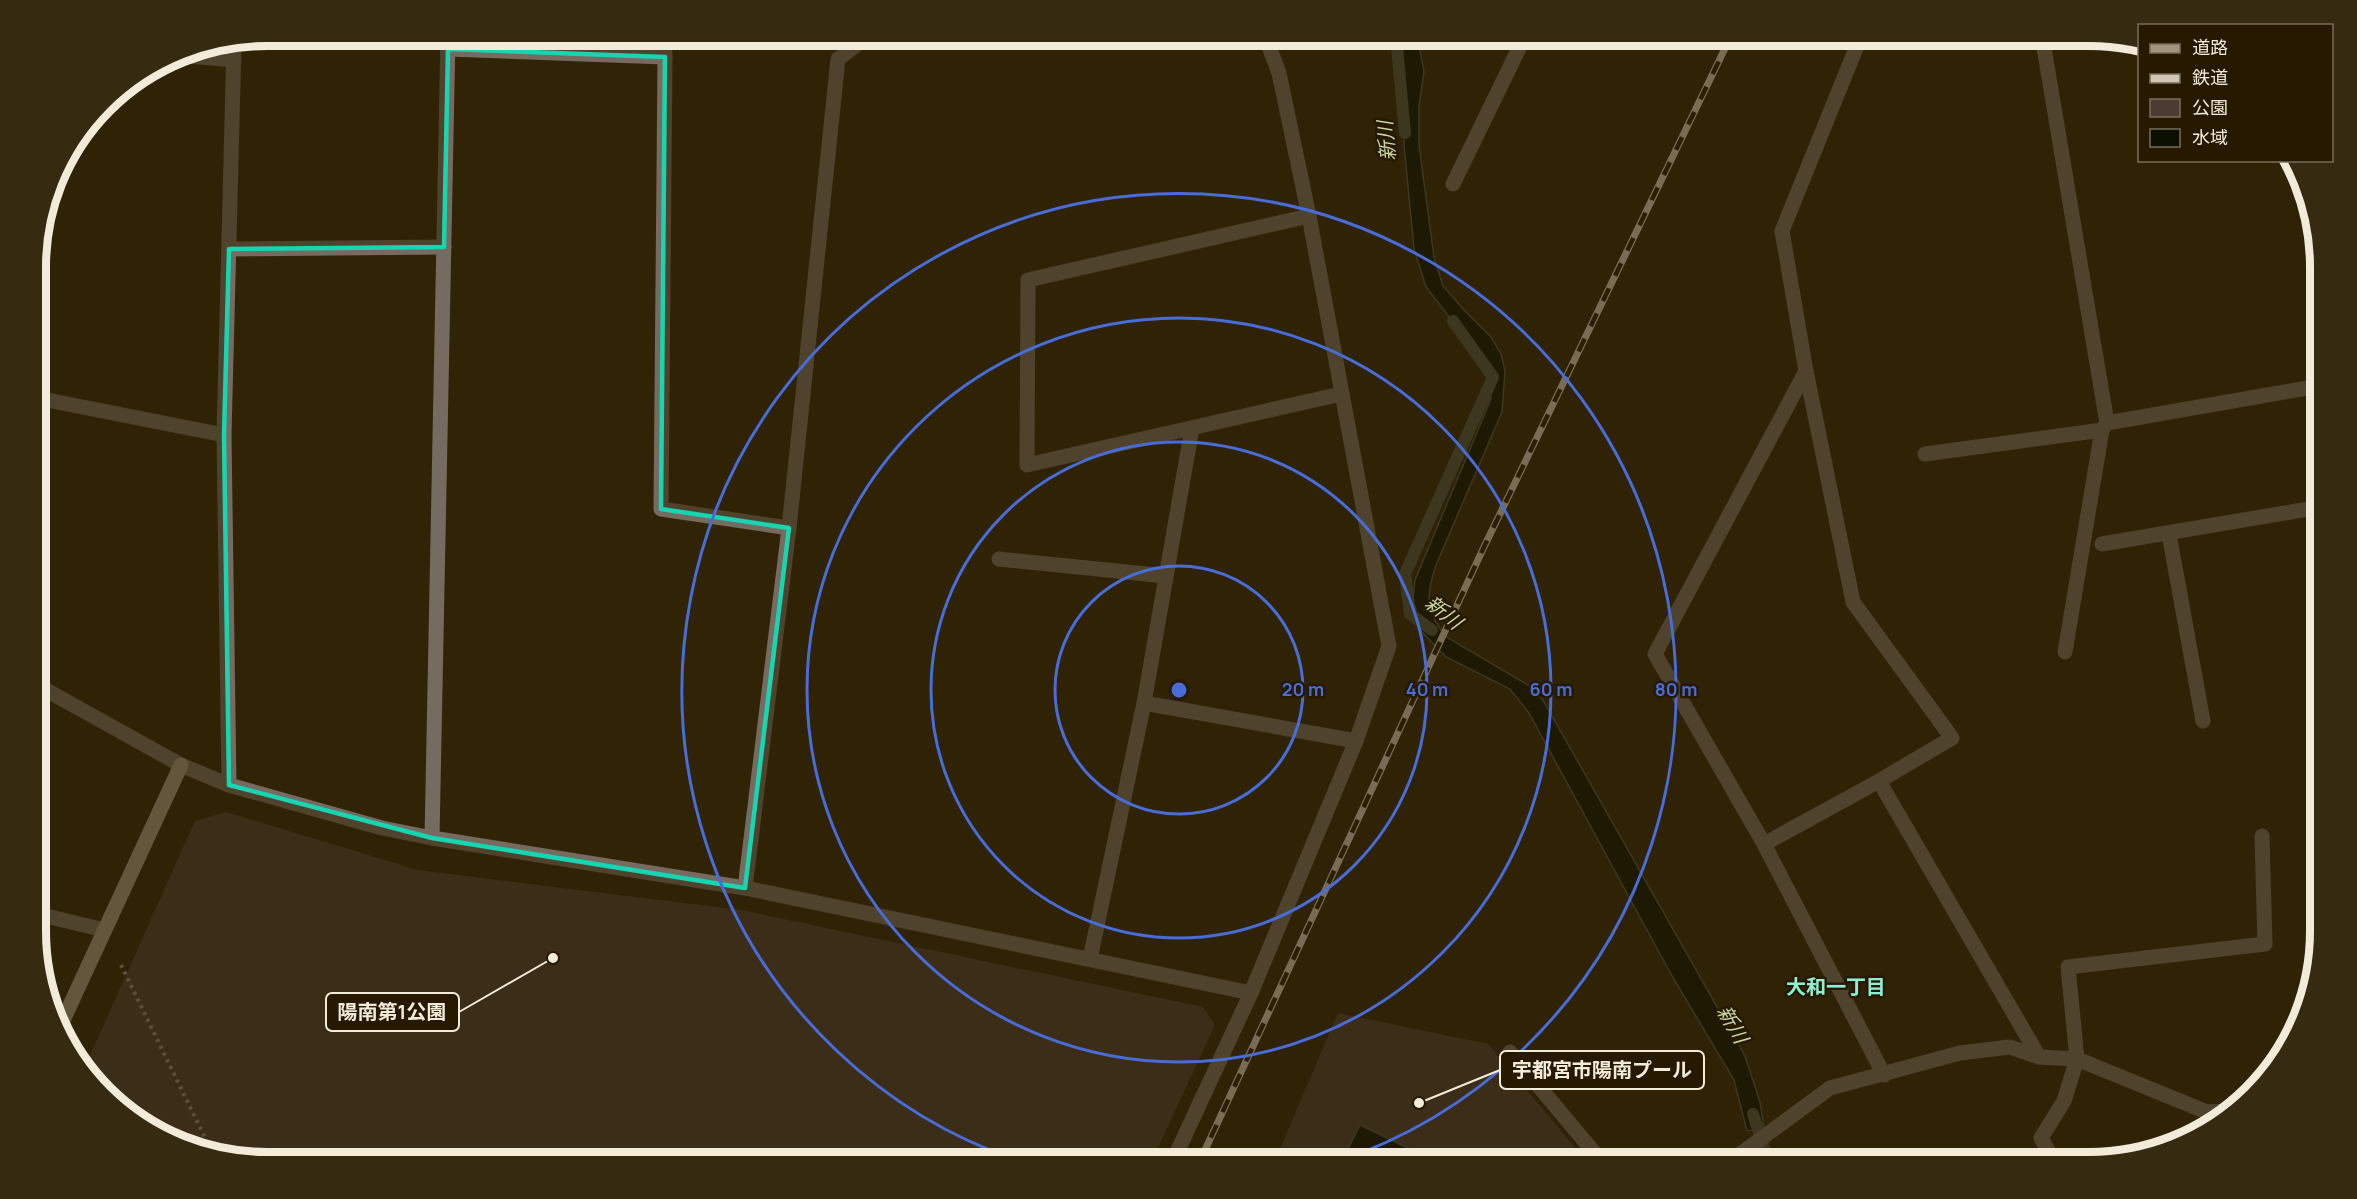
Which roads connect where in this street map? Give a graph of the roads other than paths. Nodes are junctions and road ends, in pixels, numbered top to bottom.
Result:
1 (448, 46) edge
2 (494, 46) edge
3 (664, 46) edge
4 (854, 46) edge
5 (1269, 46) edge
6 (1520, 46) edge
7 (1857, 46) edge
8 (2044, 46) edge
9 (234, 49) edge
10 (200, 57) edge
11 (665, 57) junction
12 (234, 60) junction
13 (1452, 184) dead end
14 (1309, 216) junction
15 (444, 247) junction
16 (229, 249) junction
17 (1806, 371) junction
18 (2310, 388) edge
19 (1341, 394) junction
20 (46, 400) edge
21 (2104, 426) junction
22 (1192, 428) junction
23 (224, 435) junction
24 (1925, 454) dead end
25 (2310, 509) edge
26 (789, 528) junction
27 (2169, 534) junction
28 (2102, 544) dead end
29 (999, 560) dead end
30 (1166, 576) junction
31 (2065, 652) dead end
32 (46, 689) edge
33 (1144, 703) junction
34 (2203, 722) dead end
35 (1356, 741) junction
36 (181, 765) junction
37 (1879, 781) junction
38 (229, 785) junction
39 (2262, 836) dead end
40 (432, 838) junction
41 (1764, 844) junction
42 (745, 888) junction
43 (46, 916) edge
44 (104, 930) junction
45 (1090, 959) junction
46 (1251, 993) junction
47 (64, 1018) edge
48 (1510, 1052) dead end
49 (2039, 1057) junction
50 (2077, 1059) junction
51 (1884, 1075) junction
52 (2216, 1112) edge
53 (1177, 1152) edge
54 (1594, 1152) edge
55 (1747, 1152) edge
56 (2049, 1152) edge

1 - 15 street
2 - 11 street
3 - 11 street
4 - 26 street
5 - 14 street
6 - 13 street
7 - 17 street
8 - 21 street
9 - 12 street
10 - 12 street
11 - 26 street
12 - 16 street
14 - 19 street
14 - 22 street
15 - 16 street
15 - 40 street
16 - 23 street
17 - 37 street
17 - 41 street
18 - 21 street
19 - 22 street
19 - 35 street
20 - 23 street
21 - 24 street
21 - 31 street
22 - 30 street
23 - 38 street
25 - 27 street
26 - 42 street
27 - 28 street
27 - 34 street
29 - 30 street
30 - 33 street
32 - 36 street
33 - 35 street
33 - 45 street
35 - 46 street
36 - 38 street
36 - 44 street
37 - 41 street
37 - 49 street
38 - 40 street
39 - 50 street
40 - 42 street
41 - 51 street
42 - 45 street
43 - 44 street
44 - 47 street
45 - 46 street
46 - 53 street
48 - 54 street
49 - 50 street
49 - 51 street
50 - 52 street
50 - 56 street
51 - 55 street

